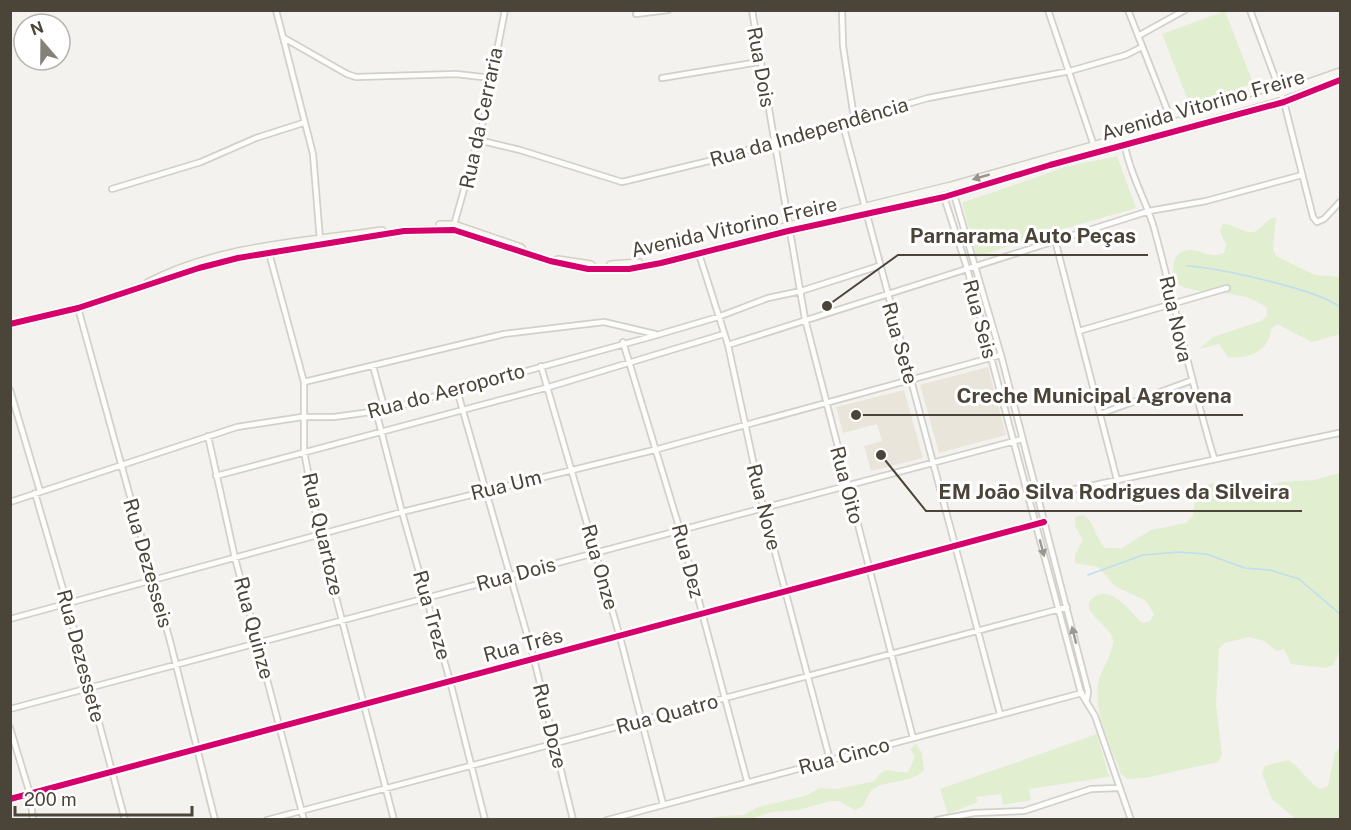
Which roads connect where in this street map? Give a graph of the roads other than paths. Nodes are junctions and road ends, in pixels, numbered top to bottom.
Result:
1 (276, 10) edge
2 (506, 10) edge
3 (668, 10) edge
4 (752, 10) edge
5 (842, 10) edge
6 (1048, 10) edge
7 (1128, 10) edge
8 (1185, 10) edge
9 (1250, 10) edge
10 (636, 14) dead end
11 (1138, 36) junction
12 (284, 38) junction
13 (1142, 47) junction
14 (759, 62) junction
15 (1070, 71) junction
16 (1341, 72) edge
17 (491, 78) junction
18 (662, 78) dead end
19 (1341, 80) edge
20 (1280, 93) junction
21 (1284, 102) junction
22 (854, 118) junction
23 (842, 122) junction
24 (1172, 122) junction
25 (303, 123) junction
26 (478, 140) junction
27 (774, 141) junction
28 (1094, 146) junction
29 (1125, 146) junction
30 (1302, 175) junction
31 (951, 186) junction
32 (942, 188) junction
33 (112, 189) dead end
34 (953, 194) junction
35 (944, 197) junction
36 (1341, 202) edge
37 (865, 206) junction
38 (1149, 211) junction
39 (867, 215) junction
40 (454, 225) junction
41 (788, 228) junction
42 (320, 240) junction
43 (1054, 240) junction
44 (268, 250) junction
45 (699, 254) junction
46 (976, 264) junction
47 (879, 266) junction
48 (967, 268) junction
49 (1227, 288) dead end
50 (801, 291) junction
51 (886, 295) junction
52 (1173, 302) junction
53 (78, 308) junction
54 (718, 317) junction
55 (805, 319) junction
56 (10, 324) edge
57 (1079, 331) junction
58 (724, 334) junction
59 (657, 335) junction
60 (623, 342) junction
61 (728, 345) junction
62 (1001, 355) junction
63 (991, 358) junction
64 (629, 363) junction
65 (373, 366) junction
66 (542, 366) junction
67 (910, 381) junction
68 (1190, 381) junction
69 (304, 382) junction
70 (549, 387) junction
71 (10, 390) edge
72 (457, 390) junction
73 (825, 404) junction
74 (463, 408) junction
75 (385, 410) junction
76 (376, 411) junction
77 (1100, 414) junction
78 (302, 417) junction
79 (744, 425) junction
80 (380, 433) junction
81 (1339, 433) dead end
82 (208, 436) junction
83 (1022, 439) junction
84 (1012, 442) junction
85 (658, 449) junction
86 (304, 451) junction
87 (1214, 458) junction
88 (932, 462) junction
89 (122, 464) junction
90 (572, 468) junction
91 (216, 476) junction
92 (1117, 480) junction
93 (847, 486) junction
94 (486, 490) junction
95 (37, 492) junction
96 (1038, 497) junction
97 (10, 502) edge
98 (763, 507) junction
99 (402, 512) junction
100 (1044, 522) junction
101 (1036, 524) junction
102 (681, 530) junction
103 (320, 536) junction
104 (956, 547) junction
105 (596, 553) junction
106 (236, 558) junction
107 (871, 570) junction
108 (511, 576) junction
109 (152, 581) junction
110 (786, 591) junction
111 (427, 597) junction
112 (68, 603) junction
113 (1067, 607) junction
114 (1059, 609) junction
115 (703, 614) junction
116 (10, 619) edge
117 (343, 620) junction
118 (977, 631) junction
119 (620, 637) junction
120 (259, 644) junction
121 (891, 654) junction
122 (534, 659) junction
123 (176, 666) junction
124 (808, 676) junction
125 (450, 681) junction
126 (91, 688) junction
127 (1088, 691) junction
128 (1081, 693) junction
129 (724, 699) junction
130 (1087, 699) junction
131 (365, 703) junction
132 (10, 709) edge
133 (1000, 714) junction
134 (641, 722) junction
135 (281, 727) junction
136 (10, 728) edge
137 (913, 738) junction
138 (555, 744) junction
139 (196, 749) junction
140 (830, 760) junction
141 (471, 765) junction
142 (112, 772) junction
143 (747, 781) junction
144 (386, 788) junction
145 (1118, 788) junction
146 (30, 794) junction
147 (10, 799) edge
148 (663, 804) junction
149 (301, 810) junction
150 (33, 819) edge
151 (125, 819) edge
152 (214, 819) edge
153 (267, 819) edge
154 (304, 819) edge
155 (394, 819) edge
156 (485, 819) edge
157 (573, 819) edge
158 (607, 819) edge
159 (937, 819) edge
160 (1131, 819) edge

1 - 12 street
2 - 17 street, Rua da Cerraria
3 - 10 street
4 - 14 street, Rua Dois
5 - 22 street
6 - 15 street
7 - 11 street
8 - 11 street
9 - 20 street
11 - 13 street
12 - 17 street
12 - 25 street
13 - 15 street, Rua da Independência
13 - 24 street
14 - 18 street
14 - 27 street, Rua Dois
15 - 22 street, Rua da Independência
15 - 28 street
16 - 20 street, Avenida Vitorino Freire
17 - 26 street, Rua da Cerraria
19 - 21 street, Avenida Vitorino Freire
20 - 21 street
20 - 24 street, Avenida Vitorino Freire
21 - 29 street, Avenida Vitorino Freire
21 - 30 street
22 - 23 street, Rua da Independência
23 - 27 street, Rua da Independência
23 - 37 street
24 - 28 street, Avenida Vitorino Freire
25 - 33 street
25 - 42 street
26 - 27 street, Rua da Independência
26 - 40 street, Rua da Cerraria
27 - 41 street, Rua Dois
28 -> 31 street, Avenida Vitorino Freire
29 - 34 street, Avenida Vitorino Freire
29 - 38 street, Rua Nova
30 - 36 street
30 - 38 street
31 - 32 street, Avenida Vitorino Freire
31 - 34 street
32 - 35 street, Rua Seis
32 - 37 street, Avenida Vitorino Freire
34 - 35 street, Avenida Vitorino Freire
34 - 46 street
35 - 39 street, Avenida Vitorino Freire
35 - 48 street, Rua Seis
37 - 39 street
37 - 41 street, Avenida Vitorino Freire
38 - 43 street
38 - 52 street, Rua Nova
39 - 41 street, Avenida Vitorino Freire
39 - 47 street, Rua Sete
40 - 41 street, Avenida Vitorino Freire
40 - 42 street, Avenida Vitorino Freire
41 - 45 street, Avenida Vitorino Freire
41 - 50 street, Rua Oito
42 - 44 street, Avenida Vitorino Freire
43 - 46 street
43 - 57 street
44 - 45 street, Avenida Vitorino Freire
44 - 53 street, Avenida Vitorino Freire
44 - 69 street, Rua Quartoze
45 - 54 street, Rua Nove
46 - 48 street
46 - 62 street
47 - 50 street, Rua do Aeroporto
47 - 51 street, Rua Sete
48 - 51 street
48 - 63 street, Rua Seis
49 - 52 street
50 - 54 street, Rua do Aeroporto
50 - 55 street, Rua Oito
51 - 55 street
51 - 67 street, Rua Sete
52 - 57 street
52 - 68 street, Rua Nova
53 - 56 street, Avenida Vitorino Freire
53 - 89 street, Rua Dezesseis
54 - 58 street, Rua Nove
54 - 59 street, Rua do Aeroporto
55 - 61 street
55 - 73 street, Rua Oito
57 - 77 street
58 - 61 street, Rua Nove
58 - 64 street
59 - 60 street, Rua do Aeroporto
59 - 65 street
60 - 64 street, Rua Dez
60 - 66 street, Rua do Aeroporto
61 - 79 street, Rua Nove
62 - 63 street, Rua Um
62 - 83 street
63 - 67 street, Rua Um
63 - 84 street, Rua Seis
64 - 70 street
64 - 85 street, Rua Dez
65 - 69 street
65 - 75 street
66 - 70 street, Rua Onze
66 - 72 street, Rua do Aeroporto
67 - 73 street, Rua Um
67 - 88 street, Rua Sete
68 - 77 street
68 - 87 street, Rua Nova
69 - 78 street, Rua Quartoze
70 - 74 street
70 - 90 street, Rua Onze
71 - 95 street, Rua Dezessete
72 - 74 street, Rua Doze
72 - 75 street, Rua do Aeroporto
73 - 79 street, Rua Um
73 - 93 street, Rua Oito
74 - 80 street
74 - 94 street, Rua Doze
75 - 76 street, Rua do Aeroporto
76 - 78 street, Rua do Aeroporto
76 - 80 street, Rua Treze
77 - 92 street
78 - 82 street, Rua do Aeroporto
78 - 86 street, Rua Quartoze
79 - 85 street, Rua Um
79 - 98 street, Rua Nove
80 - 86 street
80 - 99 street, Rua Treze
81 - 87 street
82 - 89 street, Rua do Aeroporto
82 - 91 street, Rua Quinze
83 - 84 street, Rua Dois
83 - 96 street
84 - 88 street, Rua Dois
84 - 101 street, Rua Seis
85 - 90 street, Rua Um
85 - 102 street, Rua Dez
86 - 91 street
86 - 103 street, Rua Quartoze
87 - 92 street
88 - 93 street, Rua Dois
88 - 104 street, Rua Sete
89 - 95 street, Rua do Aeroporto
89 - 109 street, Rua Dezesseis
90 - 94 street, Rua Um
90 - 105 street, Rua Onze
91 - 106 street, Rua Quinze
92 - 96 street
93 - 98 street, Rua Dois
93 - 107 street, Rua Oito
94 - 99 street, Rua Um
94 - 108 street, Rua Doze
95 - 97 street, Rua do Aeroporto
95 - 112 street, Rua Dezessete
96 - 100 street
98 - 102 street, Rua Dois
98 - 110 street, Rua Nove
99 - 103 street, Rua Um
99 - 111 street, Rua Treze
100 - 101 street, Rua Três
100 - 113 street
101 - 104 street, Rua Três
101 -> 114 street, Rua Seis
102 - 105 street, Rua Dois
102 - 115 street, Rua Dez
103 - 106 street, Rua Um
103 - 117 street, Rua Quartoze
104 - 107 street, Rua Três
104 - 118 street, Rua Sete
105 - 108 street, Rua Dois
105 - 119 street, Rua Onze
106 - 109 street, Rua Um
106 - 120 street, Rua Quinze
107 - 110 street, Rua Três
107 - 121 street, Rua Oito
108 - 111 street, Rua Dois
108 - 122 street, Rua Doze
109 - 112 street, Rua Um
109 - 123 street, Rua Dezesseis
110 - 115 street, Rua Três
110 - 124 street, Rua Nove
111 - 117 street, Rua Dois
111 - 125 street, Rua Treze
112 - 116 street, Rua Um
112 - 126 street, Rua Dezessete
113 - 114 street, Rua Quatro
127 -> 113 street
114 - 118 street, Rua Quatro
114 - 128 street, Rua Seis
115 - 119 street, Rua Três
115 - 129 street, Rua Dez
117 - 120 street, Rua Dois
117 - 131 street, Rua Quartoze
118 - 121 street, Rua Quatro
118 - 133 street, Rua Sete
119 - 122 street, Rua Três
119 - 134 street, Rua Onze
120 - 123 street, Rua Dois
120 - 135 street, Rua Quinze
121 - 124 street, Rua Quatro
121 - 137 street, Rua Oito
122 - 125 street, Rua Três
122 - 138 street, Rua Doze
123 - 126 street, Rua Dois
123 - 139 street, Rua Dezesseis
124 - 129 street, Rua Quatro
124 - 140 street, Rua Nove
125 - 131 street, Rua Três
125 - 141 street, Rua Treze
126 - 132 street, Rua Dois
126 - 142 street, Rua Dezessete
127 - 128 street, Rua Cinco
127 - 130 street
128 - 130 street
128 - 133 street, Rua Cinco
129 - 134 street, Rua Quatro
129 - 143 street, Rua Dez
130 - 145 street
131 - 135 street, Rua Três
131 - 144 street, Rua Quartoze
133 - 137 street, Rua Cinco
134 - 138 street, Rua Quatro
134 - 148 street, Rua Onze
135 - 139 street, Rua Três
135 - 149 street, Rua Quinze
136 - 146 street
137 - 140 street, Rua Cinco
138 - 141 street, Rua Quatro
138 - 157 street, Rua Doze
139 - 142 street, Rua Três
139 - 152 street, Rua Dezesseis
140 - 143 street, Rua Cinco
141 - 144 street, Rua Quatro
141 - 156 street, Rua Treze
142 - 146 street, Rua Três
142 - 151 street, Rua Dezessete
143 - 148 street, Rua Cinco
144 - 149 street, Rua Quatro
144 - 155 street, Rua Quartoze
145 - 159 street
145 - 160 street
146 - 147 street, Rua Três
146 - 150 street
148 - 158 street, Rua Cinco
149 - 153 street, Rua Quatro
149 - 154 street, Rua Quinze

